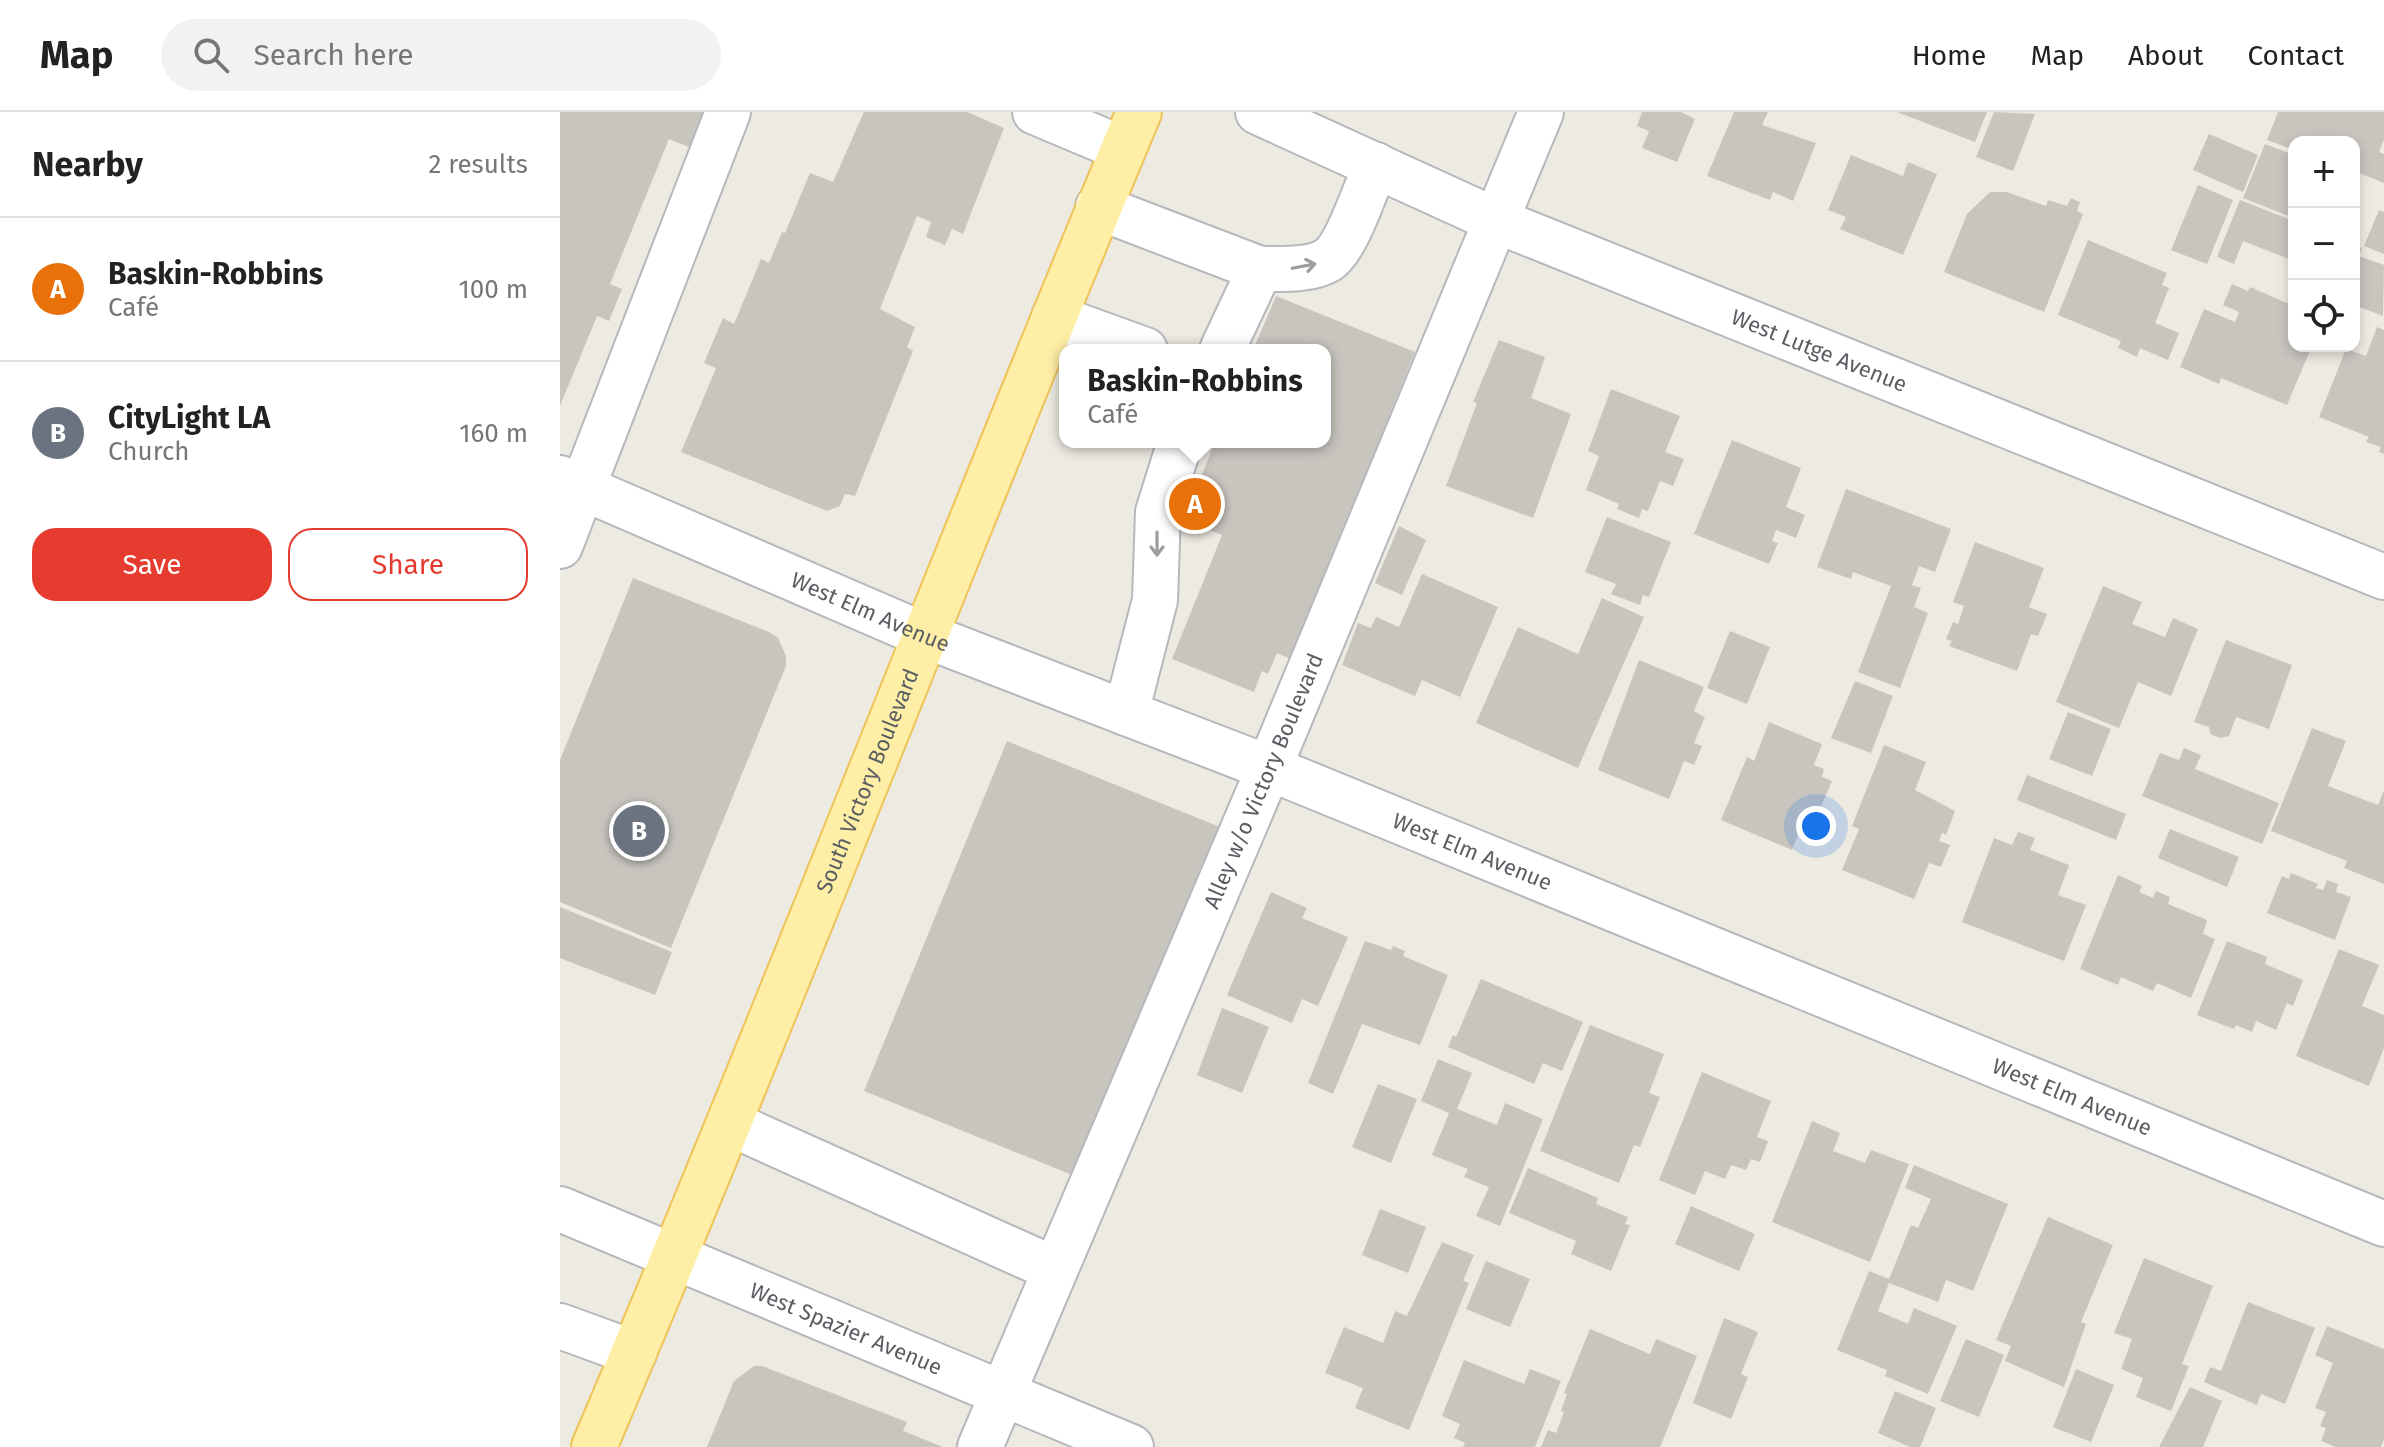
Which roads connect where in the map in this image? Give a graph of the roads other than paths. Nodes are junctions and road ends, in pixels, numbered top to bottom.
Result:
1 (728, 112) edge
2 (1035, 112) edge
3 (1258, 112) edge
4 (1541, 112) edge
5 (1131, 130) edge
6 (1376, 165) junction
7 (1098, 207) junction
8 (1495, 220) junction
9 (1260, 269) junction
10 (1054, 317) junction
11 (1128, 344) edge
12 (1225, 344) edge
13 (1178, 448) edge
14 (572, 482) edge
15 (560, 546) edge
16 (2384, 577) edge
17 (924, 635) junction
18 (1126, 713) junction
19 (1269, 768) junction
20 (729, 1123) junction
21 (560, 1209) edge
22 (2384, 1224) edge
23 (674, 1256) junction
24 (1054, 1269) junction
25 (560, 1326) edge
26 (634, 1353) junction
27 (1002, 1394) junction
28 (594, 1447) edge
29 (980, 1447) edge
30 (1131, 1447) edge

1 - 14 street
2 - 5 street
3 - 6 street, West Lutge Avenue
4 - 8 street, Alley w/o Victory Boulevard
5 - 7 main road, South Victory Boulevard
6 - 8 street, West Lutge Avenue
9 -> 6 street
7 - 9 street
7 - 10 main road, South Victory Boulevard
8 - 16 street, West Lutge Avenue
8 - 19 street, Alley w/o Victory Boulevard
9 - 12 street
10 - 11 street
10 - 17 main road, South Victory Boulevard
13 -> 18 street
14 - 15 street
14 - 17 street, West Elm Avenue
17 - 18 street, West Elm Avenue
17 - 20 main road, South Victory Boulevard
18 - 19 street, West Elm Avenue
19 - 22 street, West Elm Avenue
19 - 24 street, Alley w/o Victory Boulevard
20 - 23 main road, South Victory Boulevard
20 - 24 street
21 - 23 street, West Spazier Avenue
23 - 26 main road, South Victory Boulevard
23 - 27 street, West Spazier Avenue
24 - 27 street, Alley w/o Victory Boulevard
25 - 26 street
26 - 28 main road, South Victory Boulevard
27 - 29 street, Alley w/o Victory Boulevard
27 - 30 street, West Spazier Avenue

